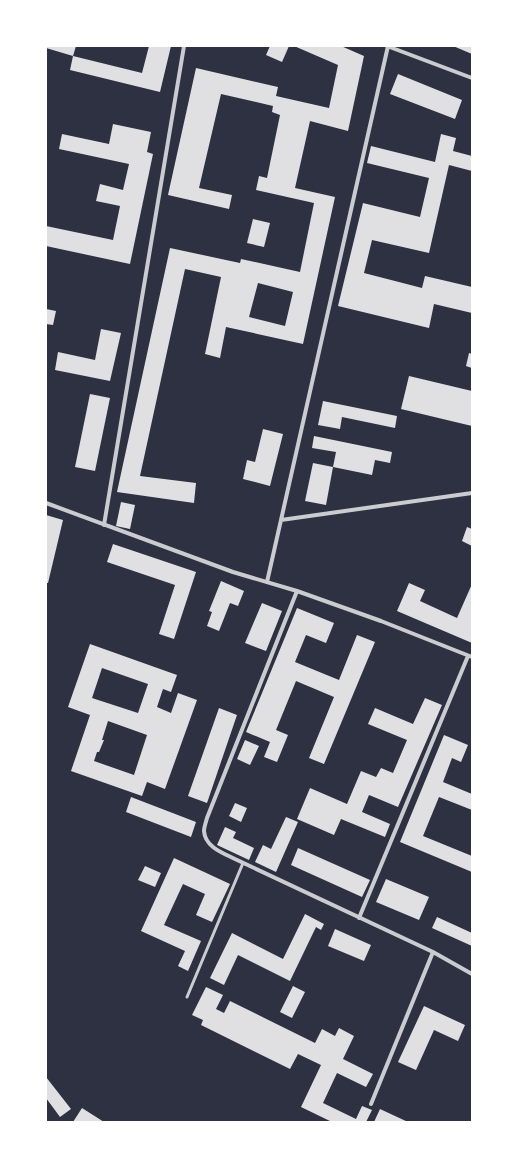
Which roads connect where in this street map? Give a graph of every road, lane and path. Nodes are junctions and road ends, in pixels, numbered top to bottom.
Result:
1 (184, 46) edge
2 (387, 46) edge
3 (472, 78) edge
4 (472, 493) edge
5 (46, 503) edge
6 (281, 520) junction
7 (104, 525) junction
8 (267, 582) junction
9 (297, 591) junction
10 (470, 656) edge
11 (243, 863) junction
12 (359, 918) junction
13 (433, 952) junction
14 (472, 974) edge
15 (187, 997) dead end
16 (371, 1104) dead end

1 - 7 street
2 - 3 street
2 - 6 street
4 - 6 street
5 - 7 street
6 - 8 street
7 - 8 street
8 - 9 street
9 - 10 street
9 - 11 street
10 - 12 street
11 - 12 street
11 - 15 lane
12 - 13 street
13 - 14 street
13 - 16 street

